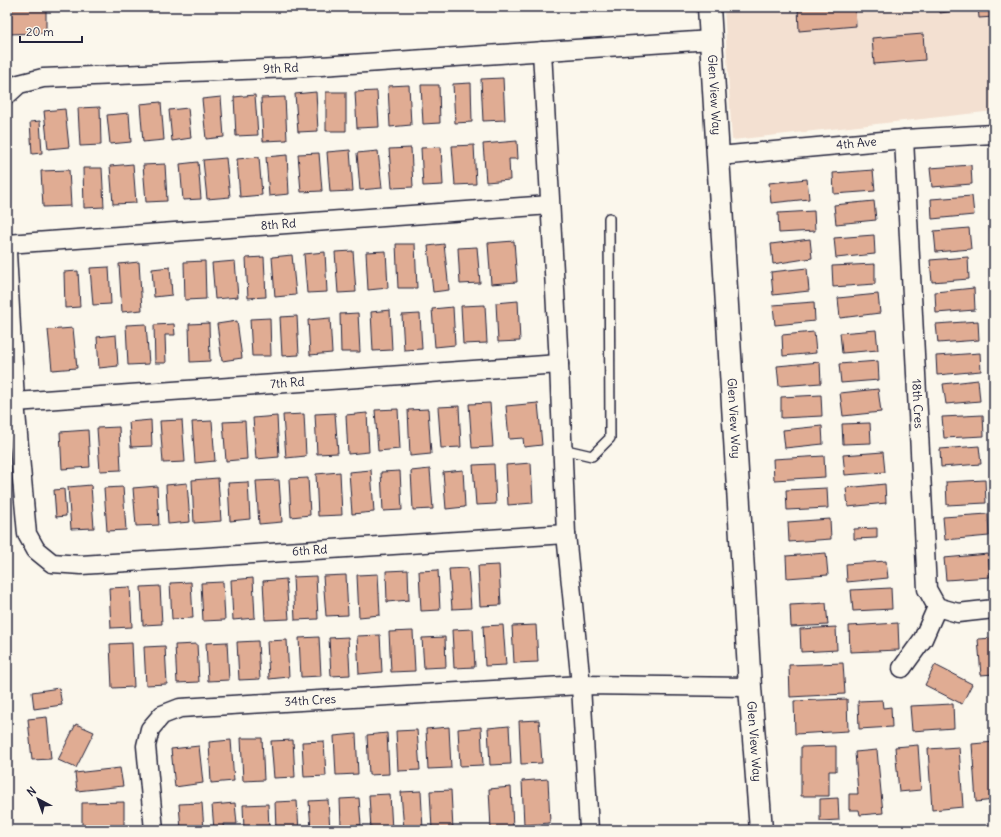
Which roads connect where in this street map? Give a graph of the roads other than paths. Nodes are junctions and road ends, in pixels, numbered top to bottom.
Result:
1 (709, 7) edge
2 (711, 40) junction
3 (542, 51) junction
4 (13, 89) edge
5 (994, 134) edge
6 (904, 139) junction
7 (719, 156) junction
8 (550, 205) junction
9 (609, 218) dead end
10 (7, 244) edge
11 (7, 252) edge
12 (559, 364) junction
13 (15, 402) junction
14 (562, 449) junction
15 (566, 534) junction
16 (937, 606) junction
17 (994, 609) edge
18 (902, 668) dead end
19 (580, 685) junction
20 (750, 687) junction
21 (154, 830) edge
22 (590, 830) edge
23 (761, 830) edge

1 - 2 street, Glen View Way
2 - 3 street, 9th Rd
2 - 7 street, Glen View Way
3 - 4 street, 9th Rd
3 - 8 street
5 - 6 street, 4th Ave
6 - 7 street, 4th Ave
6 - 16 street, 18th Cres
7 - 20 street, Glen View Way
8 - 10 street, 8th Rd
8 - 12 street
9 - 14 lane
11 - 13 street
12 - 13 street, 7th Rd
12 - 14 street
13 - 15 street, 6th Rd
14 - 15 street
15 - 19 street
16 - 17 street
16 - 18 street
19 - 20 street, 34th Cres
19 - 21 street, 34th Cres
19 - 22 street
20 - 23 street, Glen View Way

